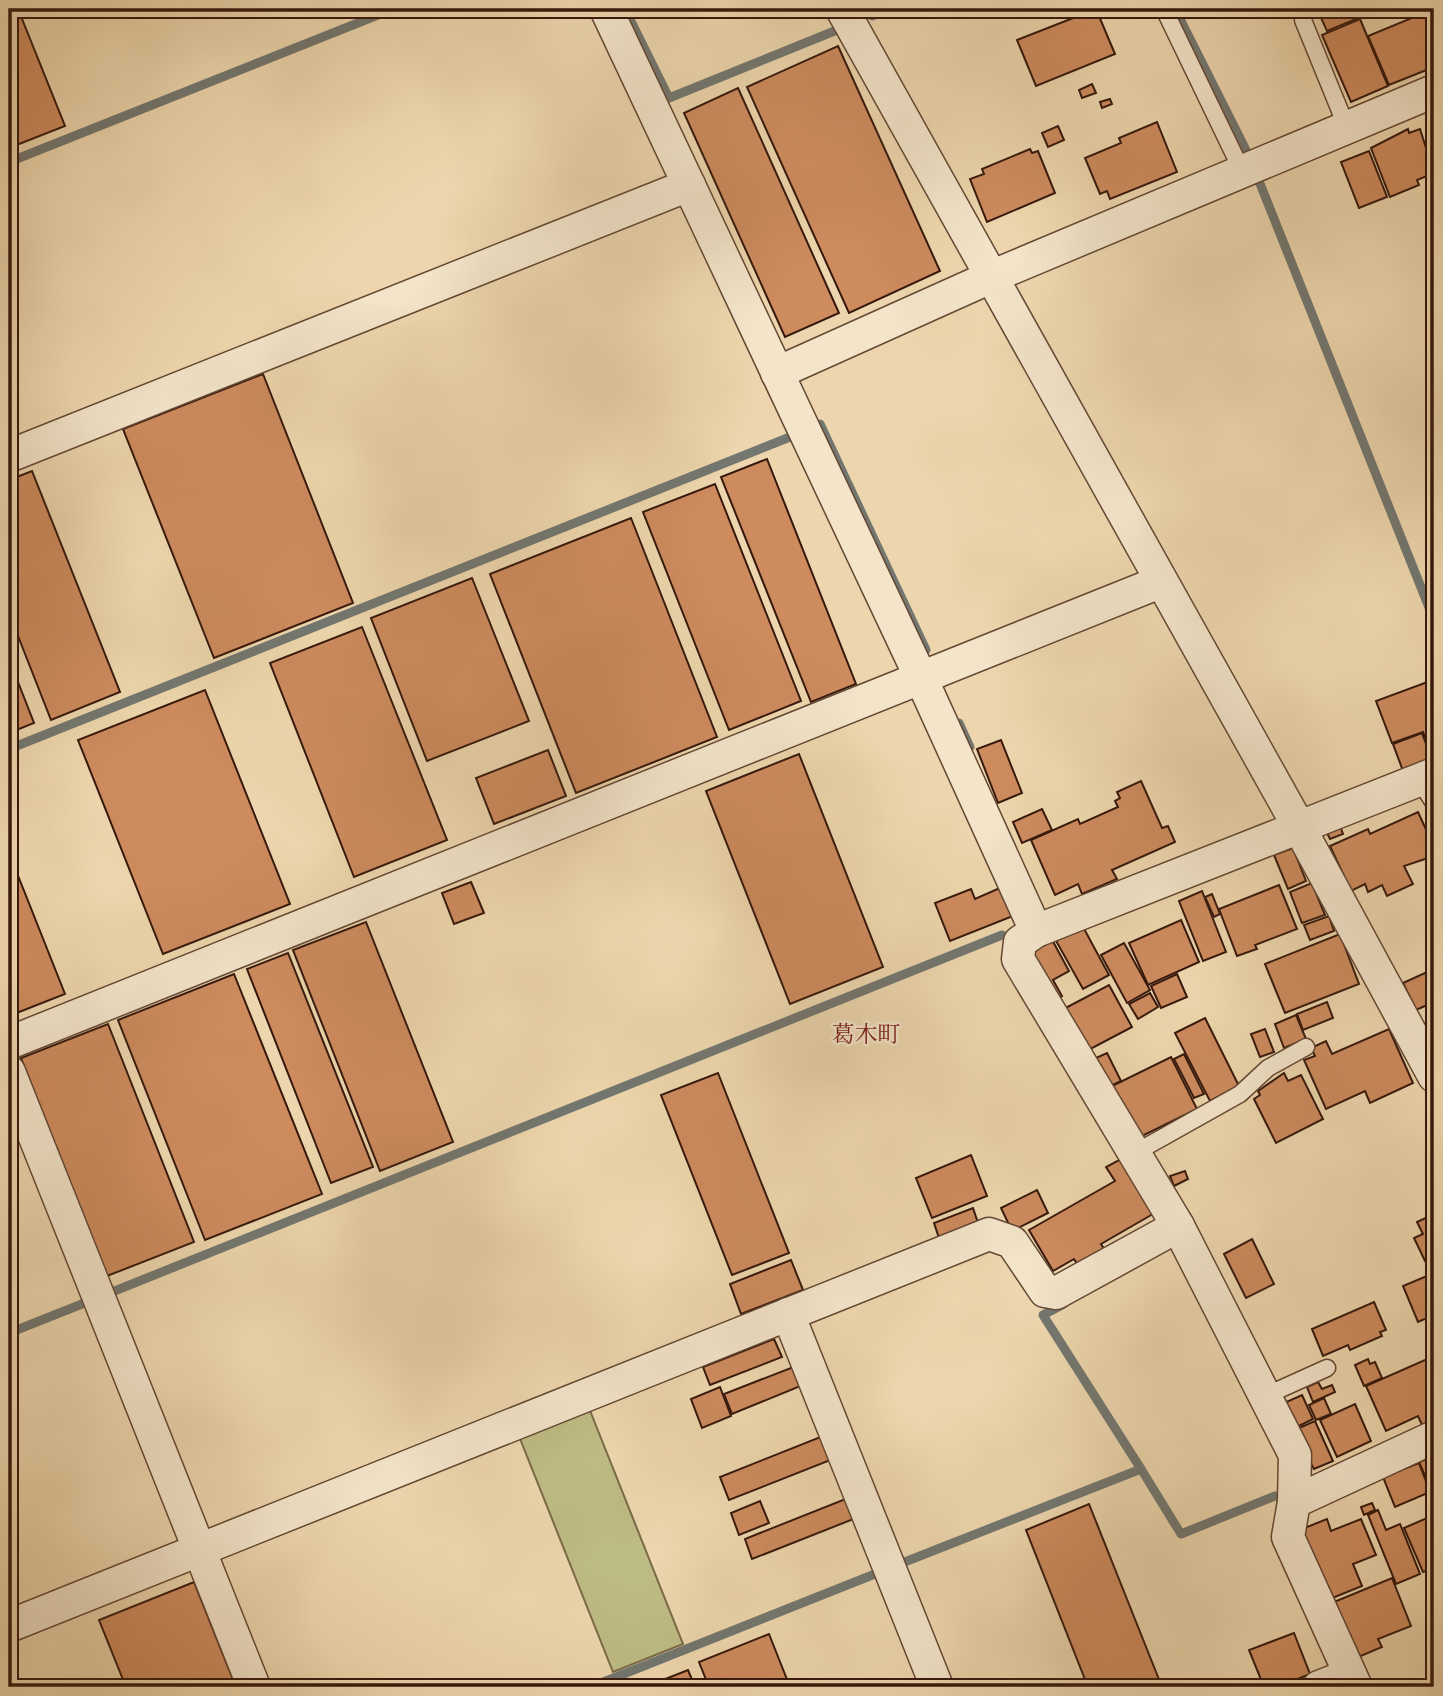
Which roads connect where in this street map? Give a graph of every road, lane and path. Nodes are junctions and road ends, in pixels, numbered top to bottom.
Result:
1 (606, 9) edge
2 (842, 9) edge
3 (1164, 9) edge
4 (1303, 20) dead end
5 (1434, 92) edge
6 (1347, 128) junction
7 (1242, 170) junction
8 (689, 184) junction
9 (993, 275) junction
10 (777, 373) junction
11 (9, 456) edge
12 (1160, 582) junction
13 (921, 678) junction
14 (1429, 786) edge
15 (1299, 827) junction
16 (1036, 931) junction
17 (9, 1043) edge
18 (1306, 1047) dead end
19 (9, 1072) edge
20 (1434, 1076) edge
21 (1133, 1154) junction
22 (1178, 1226) junction
23 (788, 1314) junction
24 (1327, 1368) dead end
25 (1265, 1396) junction
26 (1434, 1437) edge
27 (1294, 1503) junction
28 (199, 1550) junction
29 (9, 1626) edge
30 (1353, 1681) edge
31 (254, 1687) edge
32 (937, 1687) edge
33 (1319, 1687) edge

1 - 8 street
2 - 9 street
3 - 7 lane
4 - 6 lane
5 - 6 street
6 - 7 street
7 - 9 street
8 - 10 street
8 - 11 street
9 - 10 street
9 - 12 street
10 - 13 street
12 - 13 street
12 - 15 street
13 - 16 street
13 - 17 street
14 - 15 street
15 - 16 street
15 - 20 street
16 - 21 street
18 - 21 lane
19 - 28 street
21 - 22 street
22 - 23 street
22 - 25 street
23 - 28 street
23 - 32 street
24 - 25 lane
25 - 27 street
26 - 27 street
27 - 30 street
28 - 29 street
28 - 31 street
30 - 33 street

